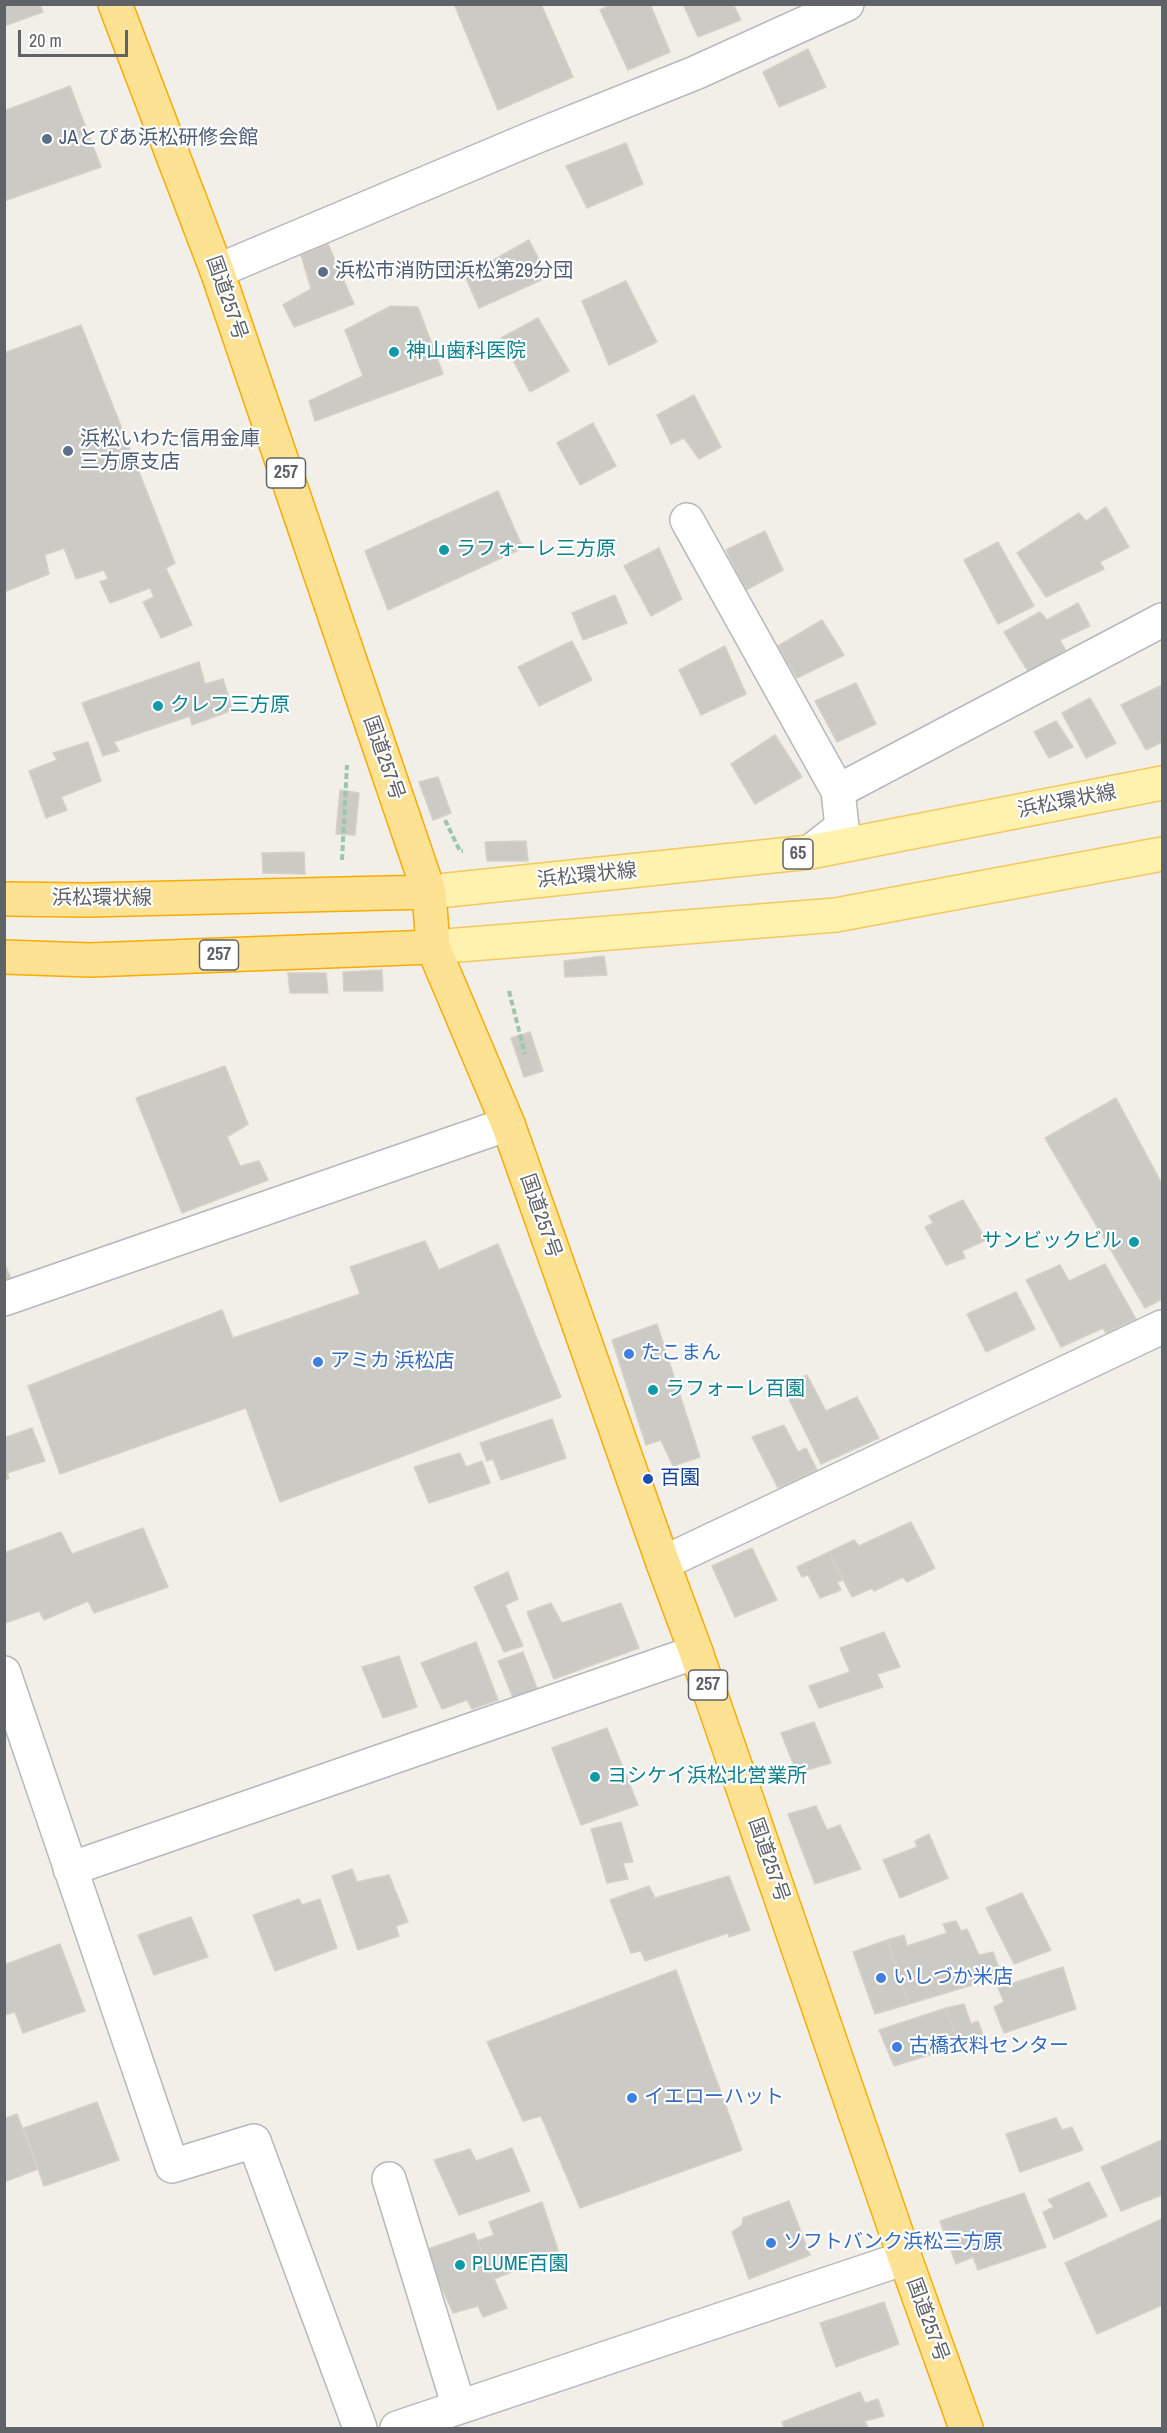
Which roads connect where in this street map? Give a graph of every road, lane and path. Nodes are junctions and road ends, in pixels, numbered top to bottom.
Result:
1 (115, 4) edge
2 (847, 4) edge
3 (217, 271) junction
4 (687, 520) dead end
5 (1162, 620) edge
6 (347, 755) dead end
7 (1162, 783) edge
8 (838, 791) junction
9 (440, 811) dead end
10 (460, 850) dead end
11 (810, 852) junction
12 (1162, 854) edge
13 (341, 869) dead end
14 (429, 892) junction
15 (4, 899) edge
16 (434, 947) junction
17 (4, 957) edge
18 (509, 991) dead end
19 (525, 1054) dead end
20 (508, 1124) junction
21 (4, 1299) edge
22 (1162, 1327) edge
23 (663, 1563) junction
24 (696, 1652) junction
25 (4, 1673) edge
26 (70, 1869) junction
27 (389, 2179) dead end
28 (905, 2258) junction
29 (452, 2416) edge
30 (360, 2428) edge
31 (397, 2428) edge
32 (966, 2428) edge

1 - 3 highway, 国道257号 / 257
2 - 3 street
3 - 14 highway, 国道257号 / 257
4 - 8 street
5 - 8 street
6 - 13 path
7 - 11 main road, 浜松環状線 / 65
8 - 11 street
9 - 10 path
11 - 14 main road, 浜松環状線 / 65
12 - 16 main road
14 - 15 highway, 浜松環状線
14 - 16 highway, 国道257号 / 257
16 - 17 highway, 257
16 - 20 highway, 国道257号 / 257
18 - 19 path
20 - 21 street
20 - 23 highway, 国道257号 / 257
22 - 23 street
23 - 24 highway, 国道257号 / 257
24 - 26 street
24 - 28 highway, 国道257号 / 257
25 - 26 street
26 - 30 street
27 - 29 street
28 - 29 street
28 - 32 highway, 国道257号 / 257
29 - 31 street

